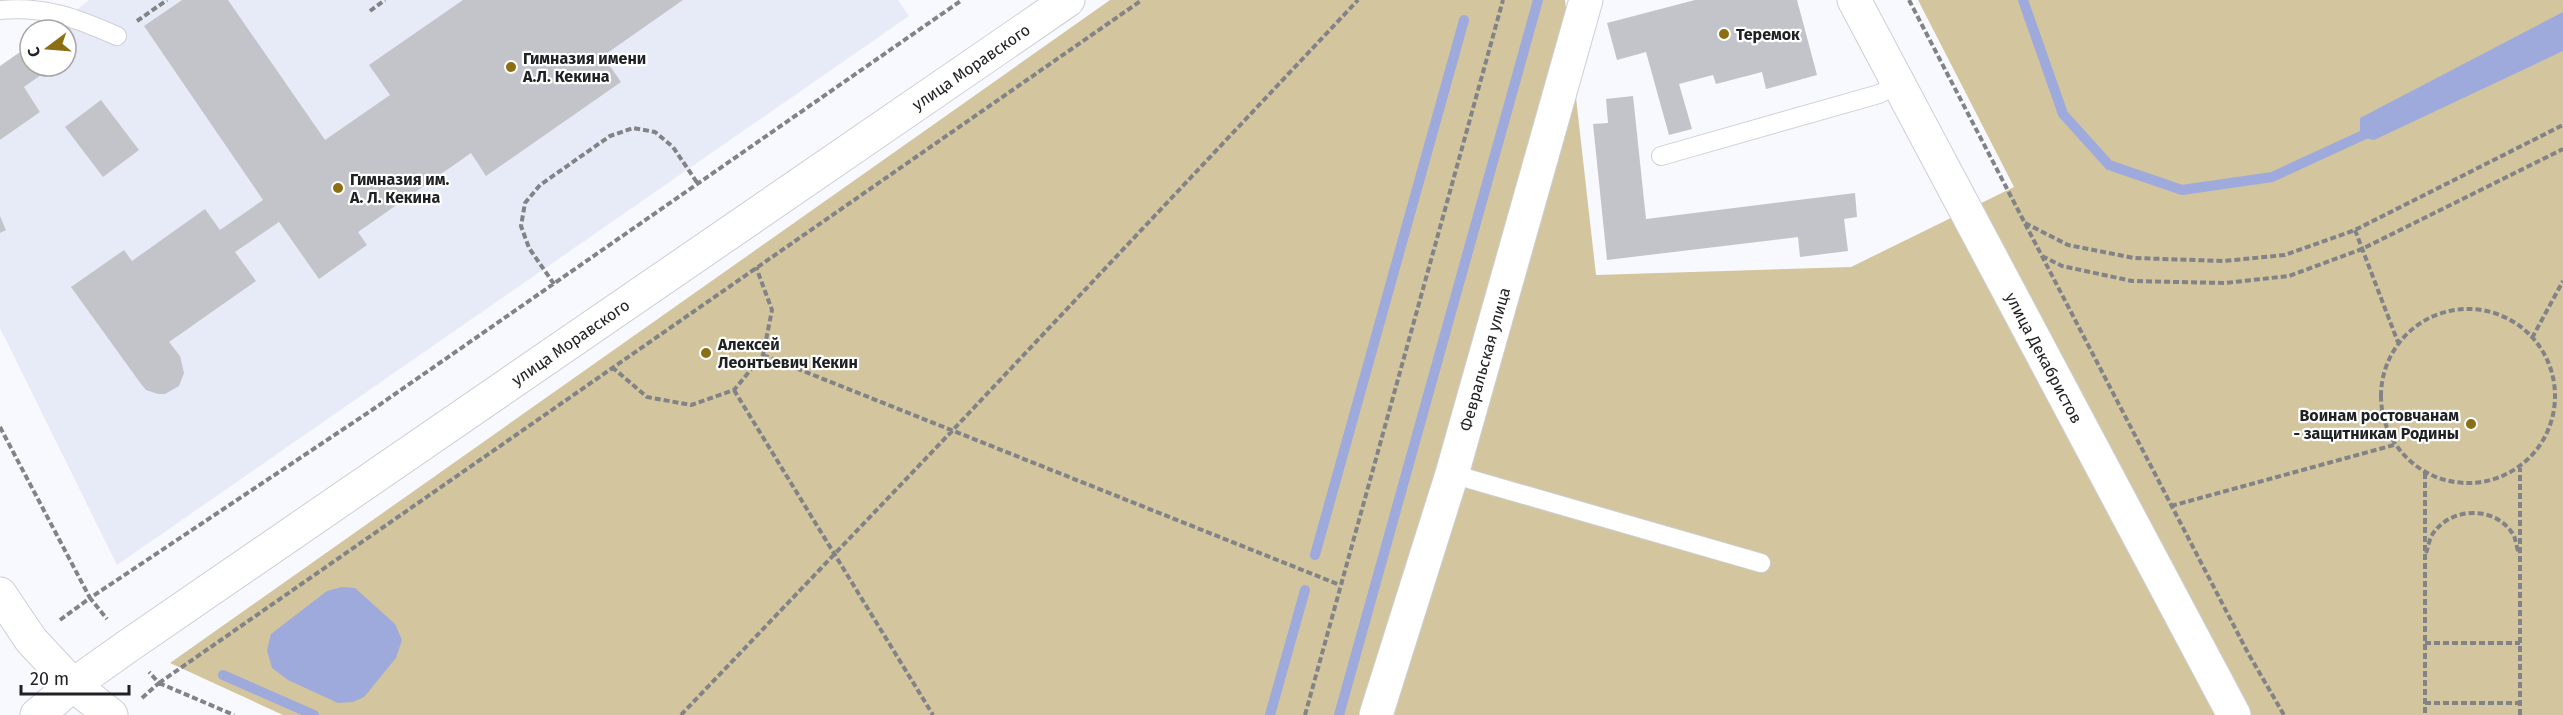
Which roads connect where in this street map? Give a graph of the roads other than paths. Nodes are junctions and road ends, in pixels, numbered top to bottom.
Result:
1 (1068, 0) edge
2 (1586, 0) edge
3 (1854, 0) edge
4 (0, 10) edge
5 (117, 36) road end
6 (1898, 84) junction
7 (1661, 156) dead end
8 (1452, 474) junction
9 (1761, 563) dead end
10 (0, 594) edge
11 (73, 685) junction
12 (37, 715) edge
13 (111, 715) edge
14 (1376, 715) edge
15 (2234, 715) edge

1 - 11 street, улица Моравского
2 - 8 street, Февральская улица
3 - 6 street, улица Декабристов
4 - 5 lane
6 - 7 lane
6 - 15 street, улица Декабристов
8 - 9 lane
8 - 14 street, Февральская улица
10 - 11 street
11 - 12 street, улица Моравского
11 - 13 street

